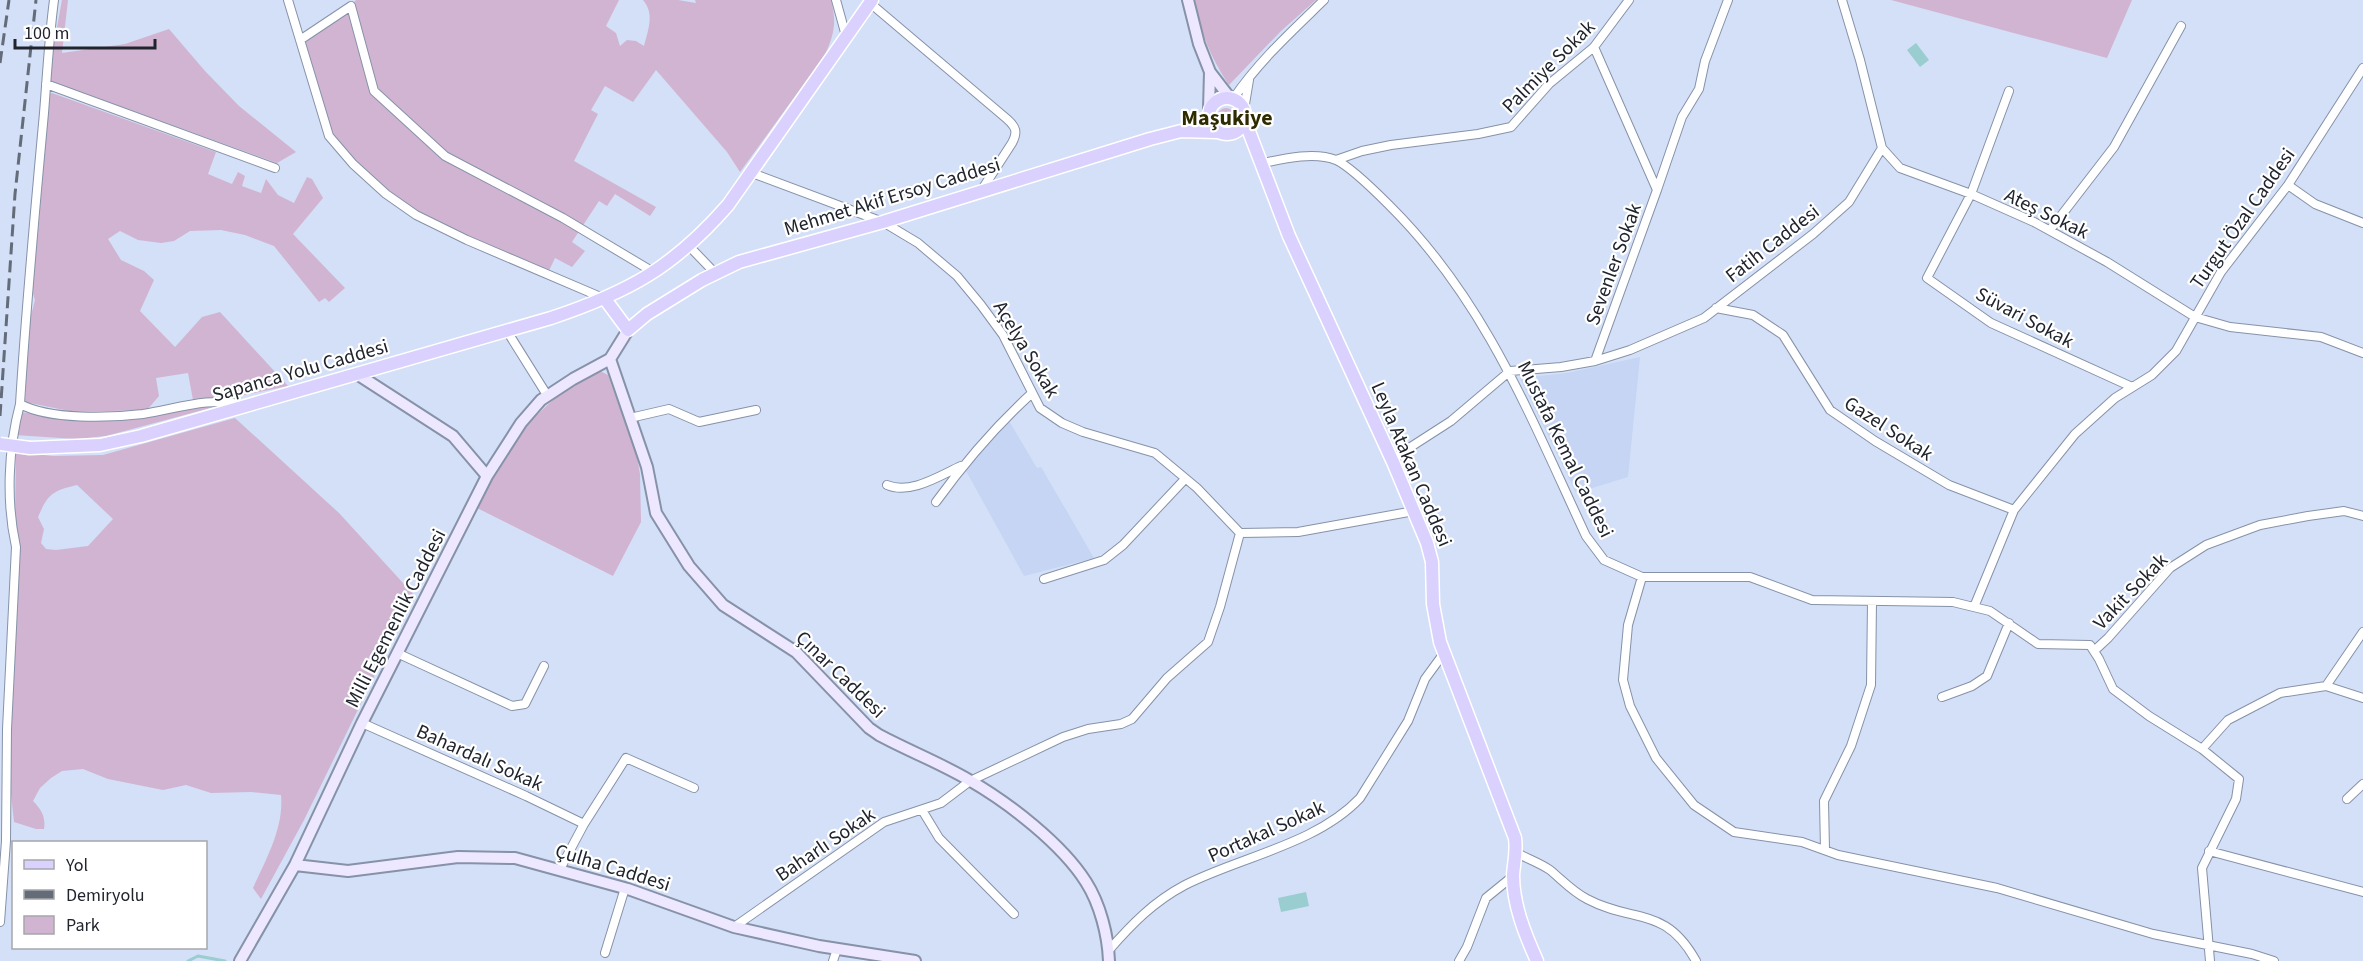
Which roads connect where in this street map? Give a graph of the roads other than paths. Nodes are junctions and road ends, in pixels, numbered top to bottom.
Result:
1 (54, 0) edge
2 (288, 0) edge
3 (836, 0) edge
4 (1188, 0) edge
5 (1324, 0) edge
6 (1629, 0) edge
7 (1728, 0) edge
8 (1842, 0) edge
9 (871, 2) edge
10 (353, 3) edge
11 (2181, 26) dead end
12 (846, 36) junction
13 (300, 40) junction
14 (1594, 47) junction
15 (2363, 68) edge
16 (1210, 72) junction
17 (1250, 75) junction
18 (46, 84) junction
19 (2009, 91) dead end
20 (1232, 99) junction
21 (1209, 112) junction
22 (1244, 116) junction
23 (1181, 131) junction
24 (1216, 132) junction
25 (1231, 134) junction
26 (1882, 148) junction
27 (1336, 160) junction
28 (1259, 164) junction
29 (275, 168) dead end
30 (752, 173) junction
31 (2288, 185) junction
32 (1657, 190) junction
33 (981, 191) junction
34 (1971, 194) junction
35 (883, 222) junction
36 (2363, 224) edge
37 (2050, 230) junction
38 (689, 246) junction
39 (654, 273) junction
40 (714, 273) junction
41 (605, 299) junction
42 (1716, 308) junction
43 (2195, 317) junction
44 (628, 330) junction
45 (507, 331) junction
46 (2363, 353) edge
47 (610, 359) junction
48 (1595, 361) junction
49 (1510, 372) junction
50 (357, 374) junction
51 (2132, 387) junction
52 (1031, 394) junction
53 (547, 395) junction
54 (20, 404) junction
55 (245, 406) junction
56 (756, 410) dead end
57 (630, 418) junction
58 (0, 444) edge
59 (1392, 459) junction
60 (962, 465) junction
61 (487, 476) junction
62 (1185, 479) junction
63 (886, 485) dead end
64 (936, 502) dead end
65 (2014, 510) junction
66 (1414, 511) junction
67 (2363, 516) edge
68 (1240, 533) junction
69 (1642, 577) junction
70 (1044, 579) dead end
71 (1872, 601) junction
72 (1974, 607) junction
73 (2008, 623) junction
74 (2363, 632) edge
75 (2094, 651) junction
76 (397, 653) junction
77 (1444, 653) junction
78 (544, 666) dead end
79 (2326, 686) junction
80 (1942, 697) dead end
81 (2363, 698) edge
82 (362, 723) junction
83 (2202, 749) junction
84 (970, 781) junction
85 (2363, 784) edge
86 (694, 788) dead end
87 (2347, 799) dead end
88 (922, 810) junction
89 (584, 824) junction
90 (1825, 850) junction
91 (2209, 851) junction
92 (1517, 853) junction
93 (295, 865) junction
94 (560, 869) junction
95 (1513, 876) junction
96 (625, 888) junction
97 (2363, 892) edge
98 (1014, 914) dead end
99 (0, 922) edge
100 (734, 927) junction
101 (2208, 945) junction
102 (837, 949) junction
103 (605, 953) dead end
104 (1109, 956) edge
105 (240, 961) edge
106 (833, 961) edge
107 (915, 961) edge
108 (1459, 961) edge
109 (1537, 961) edge
110 (1696, 961) edge
111 (2210, 961) edge
112 (2274, 961) edge

1 - 18 street
2 - 13 street
3 - 12 street
4 - 16 street
5 - 17 street
6 - 14 street, Palmiye Sokak
7 - 32 street
8 - 26 street
9 - 12 main road, Sapanca Yolu Caddesi
9 - 33 street
10 - 13 street
10 - 39 street
11 - 37 street
12 - 30 main road, Sapanca Yolu Caddesi
13 - 41 street
14 - 27 street, Palmiye Sokak
14 - 32 street, Sevenler Sokak
15 - 31 street, Turgut Özal Caddesi
16 - 20 street
16 - 21 street
17 - 20 street
17 - 22 street
18 - 29 street
18 - 54 street
19 - 34 street
20 - 21 main road
20 - 22 main road
21 - 23 main road
21 - 24 main road
22 - 25 main road
22 - 28 main road
23 - 24 main road
23 - 33 main road, Mehmet Akif Ersoy Caddesi
24 - 25 main road
25 - 28 main road
26 - 34 street, Ateş Sokak
26 - 42 street, Fatih Caddesi
27 - 28 street
27 - 49 street, Mustafa Kemal Caddesi
28 - 59 main road, Leyla Atakan Caddesi
30 - 35 street, Açelya Sokak
30 - 38 main road, Sapanca Yolu Caddesi
31 - 36 street
31 - 43 street, Turgut Özal Caddesi
32 - 48 street, Sevenler Sokak
33 - 35 main road, Mehmet Akif Ersoy Caddesi
34 - 37 street, Ateş Sokak
34 - 51 street, Süvari Sokak
35 - 40 main road, Mehmet Akif Ersoy Caddesi
35 - 52 street, Açelya Sokak
37 - 43 street, Ateş Sokak
38 - 39 main road, Sapanca Yolu Caddesi
38 - 40 street
39 - 41 main road, Sapanca Yolu Caddesi
40 - 44 main road, Mehmet Akif Ersoy Caddesi
41 - 44 main road
41 - 45 main road, Sapanca Yolu Caddesi
42 - 48 street, Fatih Caddesi
42 - 65 street, Gazel Sokak
43 - 46 street, Ateş Sokak
43 - 51 street, Turgut Özal Caddesi
44 - 47 street, Milli Egemenlik Caddesi
45 - 50 main road, Sapanca Yolu Caddesi
45 - 53 street
47 - 53 street, Milli Egemenlik Caddesi
47 - 57 street, Çınar Caddesi
48 - 49 street, Fatih Caddesi
49 - 59 street
49 - 69 street, Mustafa Kemal Caddesi
50 - 55 main road, Sapanca Yolu Caddesi
50 - 61 street
51 - 65 street, Turgut Özal Caddesi
52 - 60 street
52 - 62 street, Açelya Sokak
53 - 61 street, Milli Egemenlik Caddesi
54 - 55 street
54 - 99 street
55 - 58 main road, Sapanca Yolu Caddesi, bridge
56 - 57 street
57 - 84 street, Çınar Caddesi
59 - 66 main road, Leyla Atakan Caddesi
60 - 63 street
60 - 64 street
61 - 76 street, Milli Egemenlik Caddesi
62 - 68 street, Açelya Sokak
62 - 70 street
65 - 72 street, Turgut Özal Caddesi
66 - 68 street
66 - 77 main road, Leyla Atakan Caddesi
67 - 75 street, Vakit Sokak
68 - 84 street, Baharlı Sokak
69 - 71 street, Mustafa Kemal Caddesi
69 - 90 street
71 - 72 street, Mustafa Kemal Caddesi
71 - 90 street
72 - 73 street, Mustafa Kemal Caddesi
73 - 75 street, Mustafa Kemal Caddesi
73 - 80 street
74 - 79 street
75 - 83 street
76 - 78 street
76 - 82 street, Milli Egemenlik Caddesi
77 - 92 main road, Leyla Atakan Caddesi
77 - 104 street, Portakal Sokak
79 - 81 street
79 - 83 street
82 - 89 street, Bahardalı Sokak
82 - 93 street, Milli Egemenlik Caddesi
83 - 91 street
84 - 88 street, Baharlı Sokak
84 - 104 street, Çınar Caddesi
85 - 87 street
86 - 89 street
88 - 98 street
88 - 100 street, Baharlı Sokak
89 - 94 street
90 - 101 street
91 - 97 street
91 - 101 street
92 - 95 main road, Leyla Atakan Caddesi
92 - 110 street
93 - 94 street, Çulha Caddesi
93 - 105 street, Milli Egemenlik Caddesi
94 - 96 street, Çulha Caddesi
95 - 108 street
95 - 109 main road, Leyla Atakan Caddesi
96 - 100 street, Çulha Caddesi
96 - 103 street
100 - 102 street, Çulha Caddesi
101 - 111 street
101 - 112 street
102 - 106 street
102 - 107 street, Çulha Caddesi

